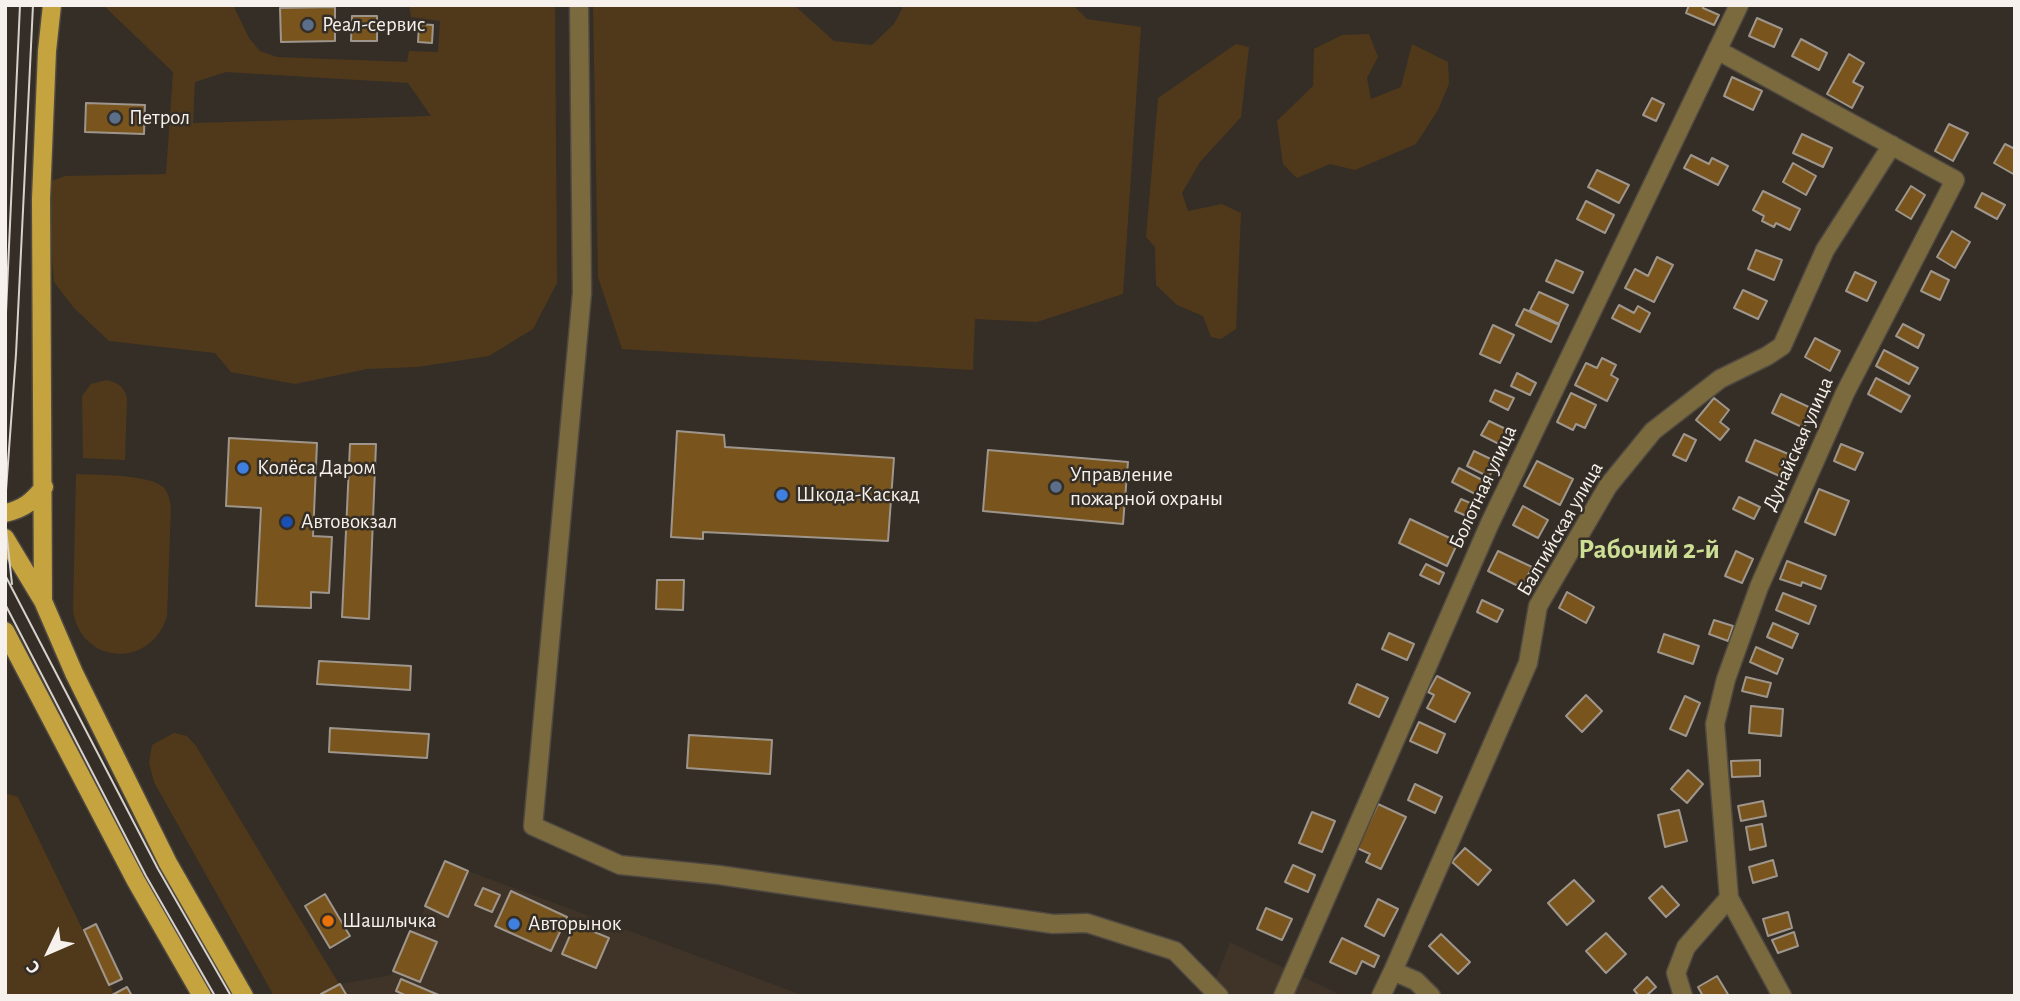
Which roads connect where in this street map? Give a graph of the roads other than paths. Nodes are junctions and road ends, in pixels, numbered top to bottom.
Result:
1 (52, 5) edge
2 (579, 5) edge
3 (1739, 5) edge
4 (1717, 50) junction
5 (1892, 145) junction
6 (44, 486) junction
7 (5, 513) edge
8 (5, 538) edge
9 (43, 601) junction
10 (5, 631) edge
11 (1729, 898) junction
12 (1393, 971) junction
13 (202, 996) edge
14 (244, 996) edge
15 (1219, 996) edge
16 (1283, 996) edge
17 (1381, 996) edge
18 (1431, 996) edge
19 (1684, 996) edge
20 (1782, 996) edge

1 - 6 main road
2 - 15 street
3 - 4 street, Болотная улица
4 - 5 street, Дунайская улица
4 - 16 street, Болотная улица
5 - 11 street, Дунайская улица
5 - 12 street, Балтийская улица
6 - 7 main road
6 - 9 main road
8 - 9 main road
9 - 14 main road
10 - 13 main road
11 - 19 street
11 - 20 street, Дунайская улица
12 - 17 street, Балтийская улица
12 - 18 street

